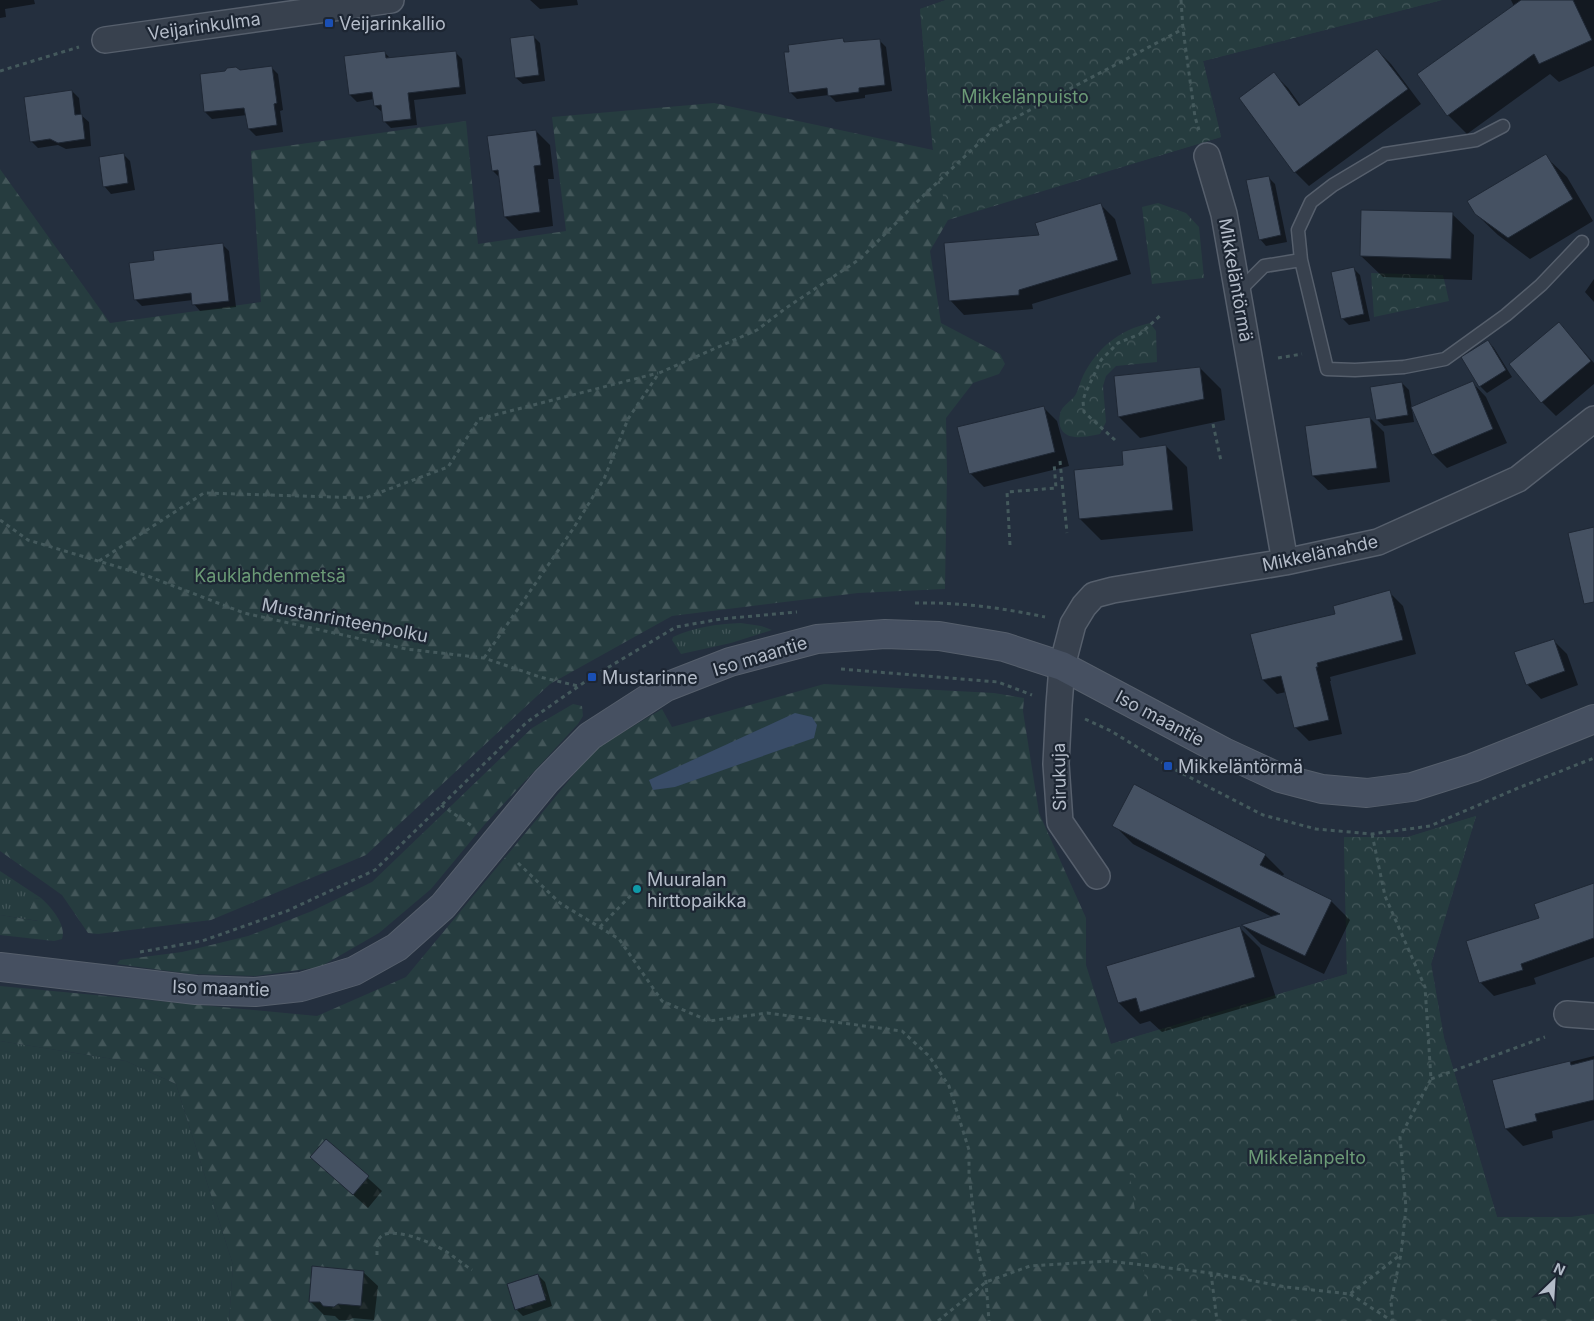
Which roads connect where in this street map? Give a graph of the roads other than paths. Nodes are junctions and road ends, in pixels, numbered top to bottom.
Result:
1 (391, 0) edge
2 (335, 4) edge
3 (105, 40) road end
4 (1503, 126) dead end
5 (1207, 156) road end
6 (1582, 242) dead end
7 (1300, 260) junction
8 (1238, 292) junction
9 (1594, 419) edge
10 (1285, 562) junction
11 (1062, 666) junction
12 (1594, 719) edge
13 (1097, 876) dead end
14 (0, 967) edge
15 (1567, 1014) dead end
16 (1594, 1016) edge

1 - 2 street, Veijarinkulma
2 - 3 street, Veijarinkulma
4 - 7 lane
5 - 8 street, Mikkeläntörmä
6 - 7 lane
7 - 8 lane
8 - 10 street, Mikkeläntörmä
9 - 10 street, Mikkelänahde
10 - 11 street, Mikkelänahde
11 - 12 main road, Iso maantie
11 - 13 street, Sirukuja
11 - 14 main road, Iso maantie
15 - 16 street

